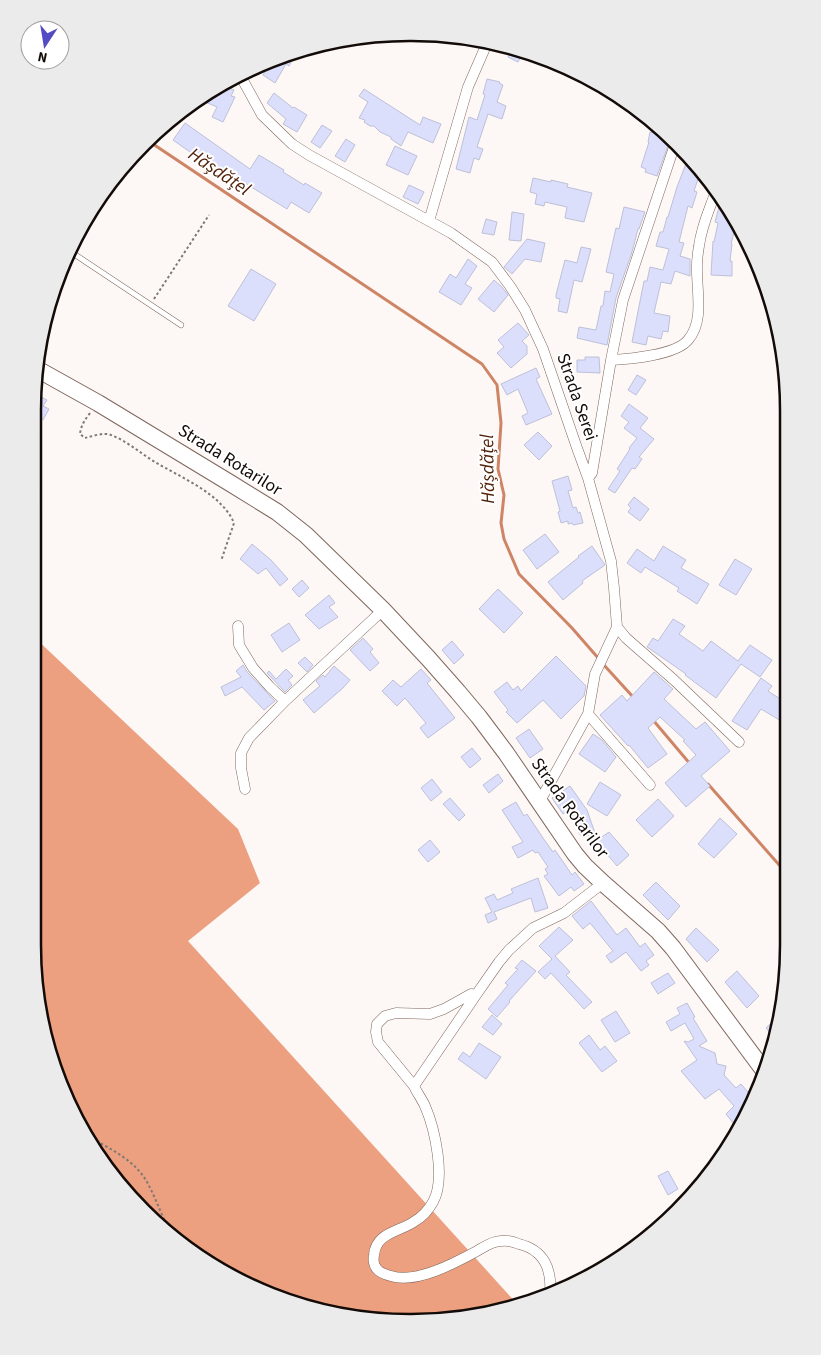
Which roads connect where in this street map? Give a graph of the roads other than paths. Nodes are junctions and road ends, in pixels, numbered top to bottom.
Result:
1 (485, 48) edge
2 (243, 81) edge
3 (673, 150) edge
4 (713, 199) edge
5 (429, 221) junction
6 (75, 255) edge
7 (181, 325) dead end
8 (611, 360) junction
9 (43, 372) edge
10 (577, 448) junction
11 (596, 451) junction
12 (588, 478) junction
13 (383, 610) junction
14 (238, 626) dead end
15 (617, 627) junction
16 (285, 701) junction
17 (588, 714) junction
18 (739, 742) dead end
19 (650, 785) dead end
20 (245, 789) dead end
21 (540, 801) junction
22 (603, 884) junction
23 (476, 994) junction
24 (759, 1065) edge
25 (414, 1086) junction
26 (551, 1287) edge

1 - 5 street
2 - 5 street, Strada Serei
3 - 8 street, Strada Serei
4 - 8 street
5 - 10 street, Strada Serei
6 - 7 lane
8 - 11 street, Strada Serei
9 - 13 main road, Strada Rotarilor
10 - 11 street
10 - 12 street, Strada Serei
11 - 12 street, Strada Serei
12 - 15 street, Strada Serei
13 - 16 street
13 - 21 main road, Strada Rotarilor
14 - 16 street
15 - 17 street, Strada Serei
15 - 18 street
16 - 20 street
17 - 19 street
17 - 21 street, Strada Serei
21 - 22 main road, Strada Rotarilor
22 - 23 street
22 - 24 main road, Strada Rotarilor
23 - 25 street
23 - 25 street
25 - 26 street

